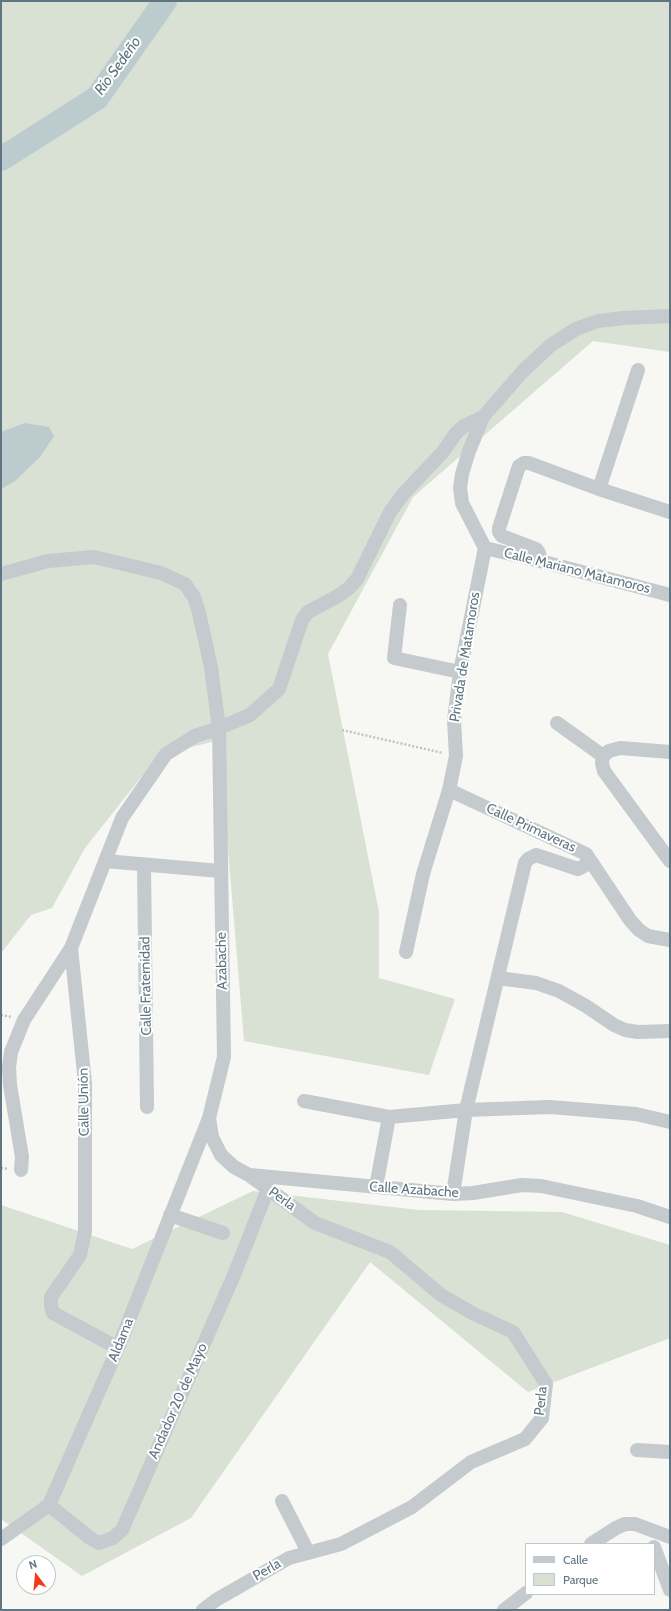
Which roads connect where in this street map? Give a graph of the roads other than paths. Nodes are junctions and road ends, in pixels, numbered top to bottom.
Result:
1 (670, 316) edge
2 (638, 370) dead end
3 (483, 417) junction
4 (599, 489) junction
5 (670, 512) edge
6 (485, 548) junction
7 (540, 561) junction
8 (1, 574) edge
9 (670, 595) edge
10 (400, 605) dead end
11 (460, 672) junction
12 (557, 723) dead end
13 (219, 728) junction
14 (670, 752) edge
15 (603, 756) junction
16 (449, 790) junction
17 (589, 860) junction
18 (105, 861) junction
19 (670, 861) edge
20 (144, 865) junction
21 (220, 871) junction
22 (670, 940) edge
23 (72, 948) junction
24 (406, 952) dead end
25 (498, 978) junction
26 (670, 1031) edge
27 (304, 1101) dead end
28 (147, 1107) dead end
29 (466, 1110) junction
30 (389, 1116) junction
31 (209, 1118) junction
32 (670, 1122) edge
33 (21, 1170) dead end
34 (249, 1175) junction
35 (376, 1187) junction
36 (268, 1189) junction
37 (453, 1194) junction
38 (170, 1215) junction
39 (670, 1217) edge
40 (223, 1233) dead end
41 (118, 1348) junction
42 (637, 1450) dead end
43 (670, 1452) edge
44 (282, 1501) dead end
45 (49, 1505) junction
46 (647, 1528) junction
47 (670, 1537) edge
48 (1, 1539) edge
49 (593, 1543) edge
50 (653, 1543) edge
51 (655, 1548) edge
52 (308, 1552) junction
53 (670, 1590) edge
54 (525, 1594) edge
55 (203, 1610) edge
56 (504, 1610) edge

1 - 3 street
2 - 4 street
3 - 6 street
3 - 13 street
4 - 5 street
4 - 7 street
6 - 7 street, Calle Mariano Matamoros
6 - 11 street, Privada de Matamoros
7 - 9 street, Calle Mariano Matamoros
8 - 13 street, Azabache
10 - 11 street
11 - 16 street, Privada de Matamoros
12 - 15 street
13 - 18 street
13 - 21 street, Azabache
14 - 15 street
15 - 19 street
16 - 17 street, Calle Primaveras
16 - 24 street, Privada de Matamoros
17 - 22 street, Calle Primaveras
17 - 25 street
18 - 20 street
18 - 23 street
20 - 21 street
20 - 28 street, Calle Fraternidad
21 - 31 street, Azabache
23 - 33 street
23 - 41 street, Calle Unión
25 - 26 street
25 - 29 street
27 - 30 street
29 - 30 street
29 - 32 street
29 - 37 street
30 - 35 street
31 - 34 street, Azabache
31 - 38 street, Aldama
34 - 35 street, Calle Azabache
34 - 36 street, Perla
35 - 37 street, Calle Azabache
36 - 45 street, Andador 20 de Mayo
36 - 52 street, Perla
37 - 39 street, Calle Azabache
38 - 40 street
38 - 41 street, Aldama
41 - 45 street, Aldama
42 - 43 street
44 - 52 street
45 - 48 street
46 - 47 street
46 - 49 street
46 - 50 street
51 - 53 street
52 - 55 street, Perla
54 - 56 street

